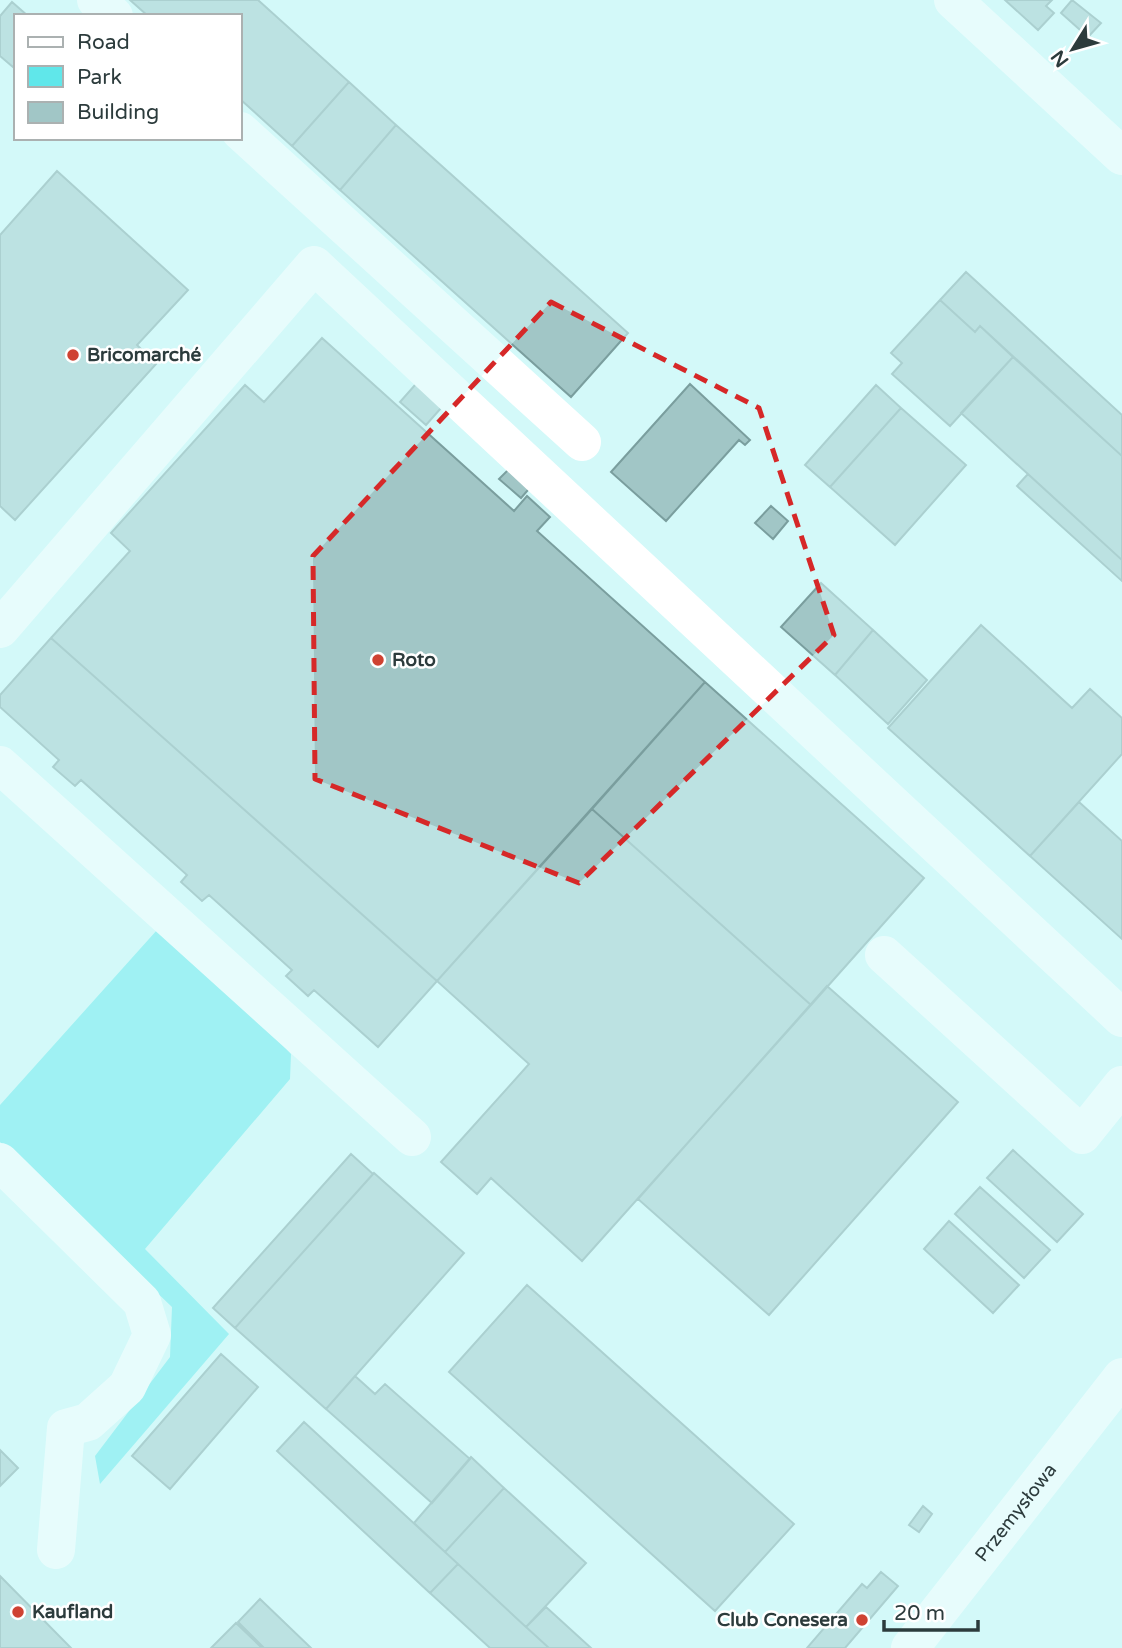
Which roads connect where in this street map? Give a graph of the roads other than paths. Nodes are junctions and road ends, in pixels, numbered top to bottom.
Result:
1 (96, 0) edge
2 (953, 0) edge
3 (112, 14) edge
4 (242, 133) edge
5 (1122, 156) edge
6 (582, 443) dead end
7 (0, 629) edge
8 (0, 765) edge
9 (884, 955) dead end
10 (1122, 1018) edge
11 (1122, 1085) edge
12 (412, 1137) dead end
13 (0, 1162) edge
14 (1122, 1377) edge
15 (56, 1550) dead end
16 (910, 1648) edge

1 - 3 street
2 - 5 street
4 - 6 street
7 - 10 street
8 - 12 street
9 - 11 street
13 - 15 street
14 - 16 street, Przemysłowa

